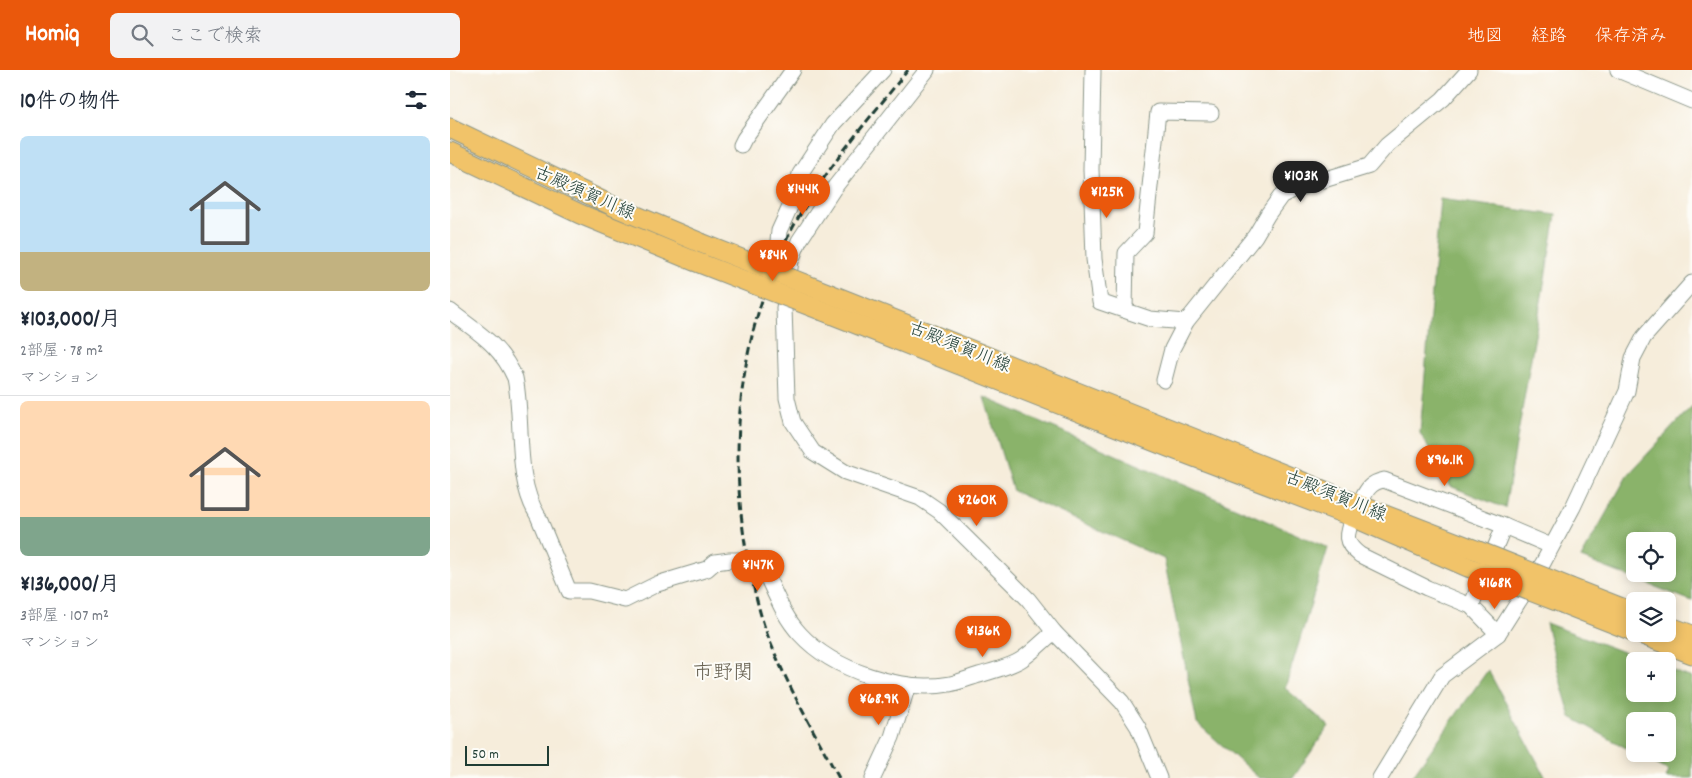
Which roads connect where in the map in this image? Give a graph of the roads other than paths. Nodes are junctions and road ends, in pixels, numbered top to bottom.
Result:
1 (793, 70) edge
2 (883, 70) edge
3 (927, 70) edge
4 (1093, 70) edge
5 (1469, 70) edge
6 (1618, 70) edge
7 (1692, 101) edge
8 (1211, 113) dead end
9 (450, 128) edge
10 (741, 145) dead end
11 (450, 152) edge
12 (792, 261) junction
13 (1692, 283) edge
14 (826, 303) junction
15 (1125, 310) junction
16 (450, 311) edge
17 (1186, 322) junction
18 (1164, 380) dead end
19 (1356, 511) junction
20 (1504, 526) junction
21 (1551, 546) junction
22 (1568, 596) junction
23 (1471, 606) junction
24 (1626, 611) edge
25 (1626, 627) edge
26 (1676, 629) edge
27 (1054, 632) junction
28 (1498, 634) junction
29 (1692, 635) edge
30 (1661, 642) edge
31 (1692, 654) edge
32 (908, 685) junction
33 (873, 778) edge
34 (1159, 778) edge
35 (1380, 778) edge

1 - 10 street
2 - 12 street
3 - 12 street
4 - 15 street
5 - 17 street
6 - 7 street
8 - 15 street
9 - 14 main road, 古殿須賀川線, bridge
11 - 14 main road, 古殿須賀川線, bridge
12 - 27 street
13 - 21 street
14 - 19 main road, 古殿須賀川線
15 - 17 street
16 - 32 street
17 - 18 street
19 - 20 street
19 - 22 main road, 古殿須賀川線, bridge
19 - 23 street
20 - 21 street
20 - 23 street
21 - 28 street
22 - 24 main road
22 - 25 main road
23 - 28 street
26 - 29 main road
27 - 32 street
27 - 34 street
28 - 35 street
30 - 31 main road
32 - 33 street

